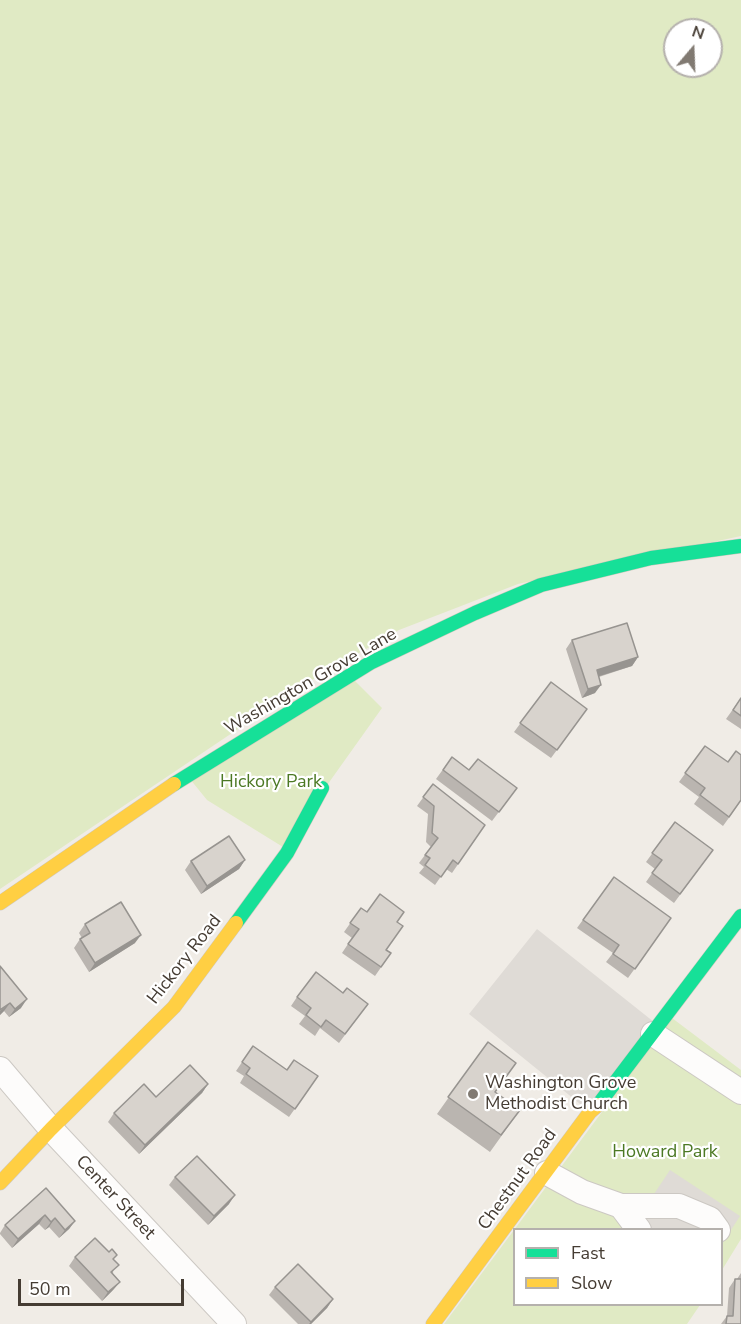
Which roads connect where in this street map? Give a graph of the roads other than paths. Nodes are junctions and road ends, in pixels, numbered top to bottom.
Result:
1 (741, 546) edge
2 (322, 788) dead end
3 (0, 903) edge
4 (741, 916) edge
5 (653, 1034) junction
6 (0, 1070) edge
7 (741, 1092) edge
8 (51, 1129) junction
9 (547, 1173) junction
10 (0, 1183) edge
11 (621, 1206) junction
12 (638, 1228) edge
13 (717, 1228) edge
14 (234, 1324) edge
15 (433, 1324) edge

1 - 3 street, Washington Grove Lane
2 - 8 street, Hickory Road
4 - 5 street, Chestnut Road
5 - 7 street
5 - 9 street, Chestnut Road
6 - 8 street, Center Street
8 - 10 street, Hickory Road
8 - 14 street, Center Street
9 - 11 street
9 - 15 street, Chestnut Road
11 - 12 street
11 - 13 street

